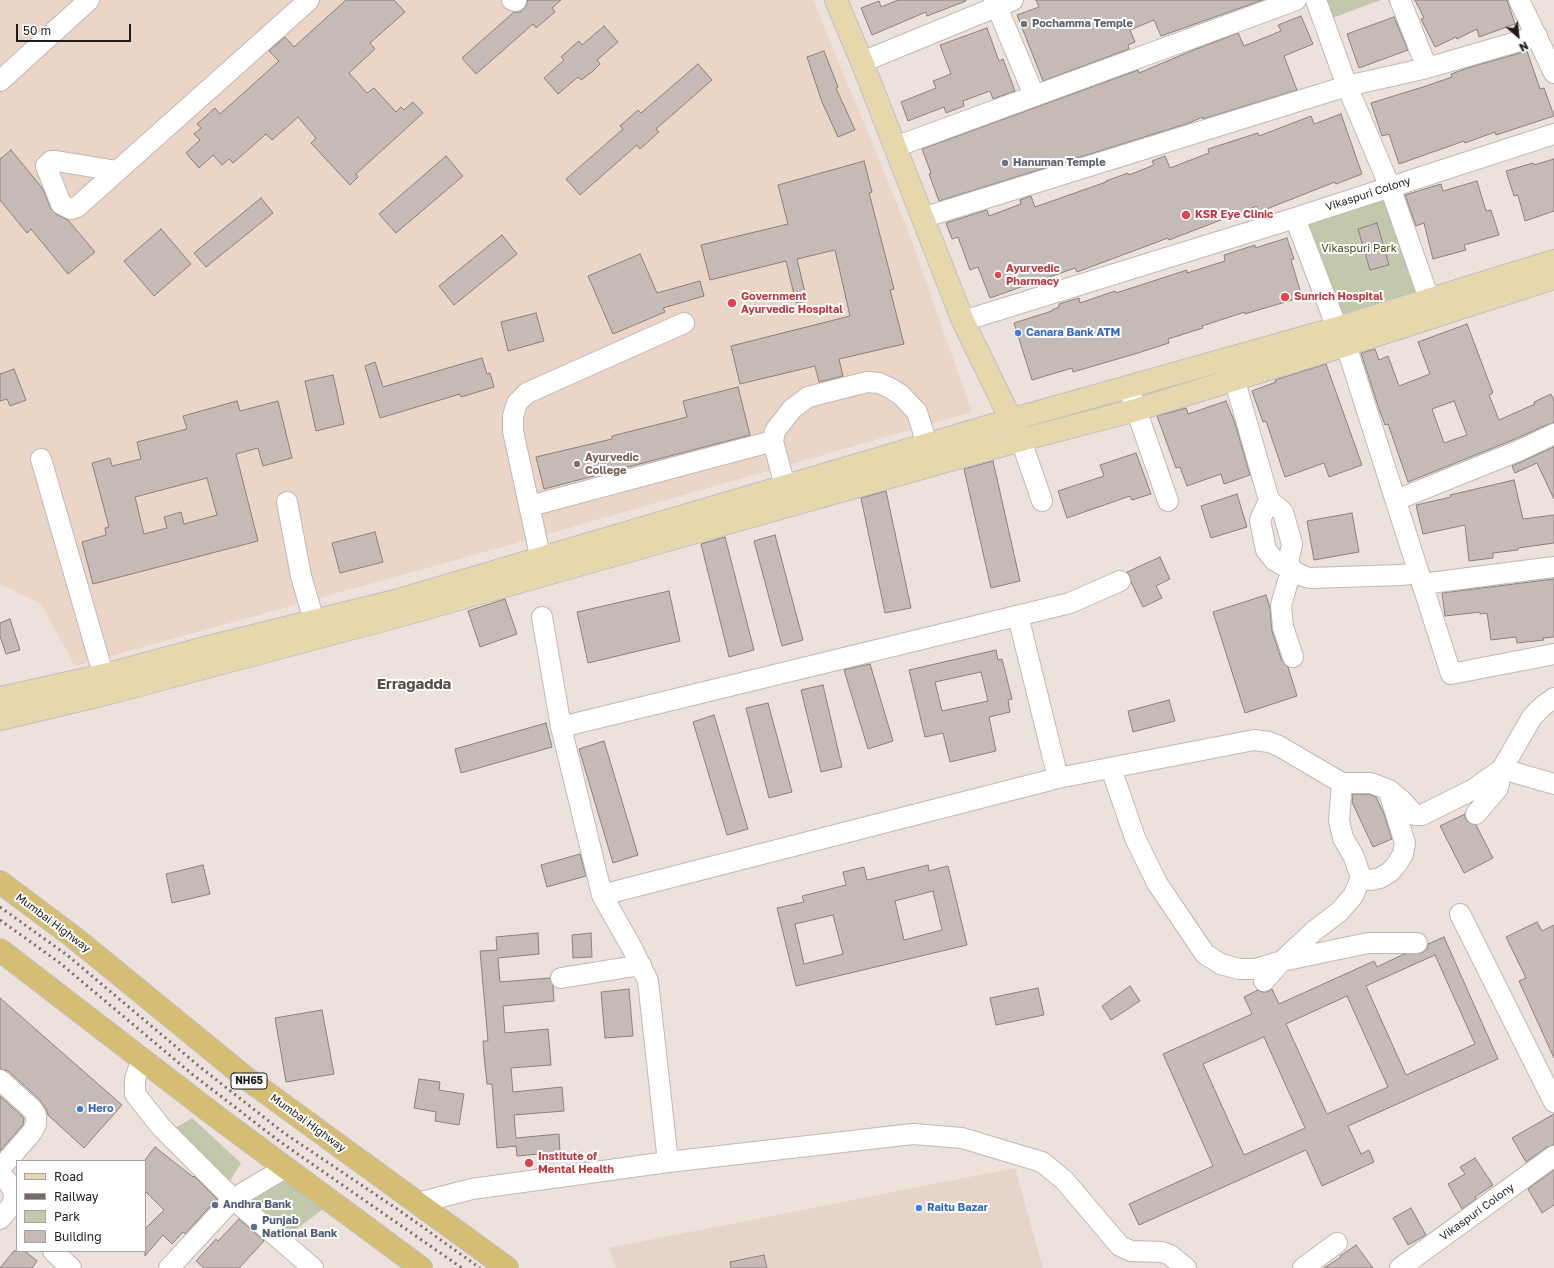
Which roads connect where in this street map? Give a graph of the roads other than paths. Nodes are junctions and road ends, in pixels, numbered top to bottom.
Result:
1 (89, 0) edge
2 (309, 0) edge
3 (836, 0) edge
4 (1296, 0) edge
5 (1316, 0) edge
6 (1400, 0) edge
7 (1519, 0) edge
8 (1001, 2) edge
9 (1537, 36) junction
10 (862, 62) junction
11 (1427, 68) junction
12 (1554, 73) edge
13 (0, 81) edge
14 (1347, 86) junction
15 (1034, 95) junction
16 (1554, 134) edge
17 (895, 147) junction
18 (117, 172) dead end
19 (1390, 187) junction
20 (922, 218) junction
21 (1295, 218) junction
22 (1554, 261) edge
23 (1554, 278) edge
24 (1429, 299) junction
25 (963, 321) junction
26 (684, 323) dead end
27 (1341, 337) junction
28 (1228, 358) junction
29 (1234, 379) junction
30 (1128, 386) junction
31 (1136, 410) junction
32 (1010, 420) junction
33 (1554, 434) edge
34 (1021, 440) junction
35 (772, 441) junction
36 (927, 444) junction
37 (41, 459) dead end
38 (785, 486) junction
39 (1396, 500) junction
40 (1042, 501) dead end
41 (1168, 501) dead end
42 (287, 502) dead end
43 (530, 506) junction
44 (542, 566) junction
45 (1554, 567) edge
46 (1293, 571) junction
47 (1420, 578) junction
48 (1120, 581) dead end
49 (1018, 616) junction
50 (542, 617) dead end
51 (314, 621) junction
52 (1554, 654) edge
53 (1293, 657) dead end
54 (106, 684) junction
55 (0, 698) edge
56 (1554, 698) edge
57 (0, 719) edge
58 (560, 727) junction
59 (1111, 768) junction
60 (1502, 769) junction
61 (1058, 778) junction
62 (1342, 783) junction
63 (1554, 784) edge
64 (1389, 790) junction
65 (1476, 814) dead end
66 (1361, 878) junction
67 (0, 882) edge
68 (602, 895) junction
69 (1460, 914) dead end
70 (1417, 943) dead end
71 (0, 950) edge
72 (1282, 961) junction
73 (641, 965) junction
74 (561, 978) dead end
75 (1264, 981) dead end
76 (142, 1059) junction
77 (0, 1080) edge
78 (1554, 1102) edge
79 (1554, 1156) edge
80 (668, 1162) junction
81 (286, 1168) junction
82 (0, 1169) edge
83 (0, 1175) edge
84 (233, 1199) junction
85 (418, 1203) junction
86 (0, 1219) edge
87 (1337, 1243) dead end
88 (54, 1252) edge
89 (71, 1268) edge
90 (168, 1268) edge
91 (313, 1268) edge
92 (421, 1268) edge
93 (507, 1268) edge
94 (1186, 1268) edge
95 (1303, 1268) edge
96 (1400, 1268) edge

1 - 13 street
2 - 18 street
3 - 10 main road
4 - 15 street
5 - 14 street
6 - 11 street
7 - 9 street
8 - 10 street
8 - 15 street
9 - 11 street
9 - 12 street
10 - 17 main road
11 - 14 street
14 - 19 street
14 - 20 street
15 - 17 street
16 - 19 street, Vikaspuri Colony
17 - 20 main road
19 - 21 street, Vikaspuri Colony
19 - 24 street
20 - 25 main road
21 - 25 street, Vikaspuri Colony
21 - 27 street
22 - 24 main road
23 - 27 main road
24 - 27 main road
25 - 32 main road
26 - 43 street
27 - 28 main road
27 - 29 main road
27 - 39 street
28 - 29 street
28 - 30 main road
29 - 31 main road
29 - 46 street
30 - 31 street
30 - 32 main road
31 - 34 main road
31 - 41 street
32 - 34 main road
32 - 36 main road
33 - 39 street
34 - 40 street
34 - 44 main road
35 - 36 street
35 - 38 street
35 - 43 street
36 - 38 main road
37 - 54 street
38 - 44 main road
39 - 47 street
42 - 51 street
43 - 44 street
44 - 51 main road
44 - 54 main road
45 - 47 street
46 - 47 street
46 - 53 street
47 - 52 street
48 - 49 street
49 - 58 street
49 - 61 street
50 - 58 street
51 - 54 main road
54 - 55 main road
54 - 57 main road
56 - 60 street
58 - 68 street
59 - 61 street
59 - 62 street
59 - 72 street
60 - 63 street
60 - 64 street
60 - 65 street
61 - 68 street
62 - 64 street
62 - 66 street
64 - 66 street
66 - 72 street
67 - 85 highway, Mumbai Highway / NH65
68 - 73 street
69 - 78 street
70 - 72 street
71 - 76 highway
72 - 75 street
73 - 74 street
73 - 80 street
76 - 81 highway
76 - 84 street
77 - 82 street
79 - 96 street, Vikaspuri Colony
80 - 85 street
80 - 94 street
81 - 84 street
81 - 92 highway
83 - 86 street
84 - 90 street
84 - 91 street
85 - 93 highway, Mumbai Highway / NH65
87 - 95 street
88 - 89 street

